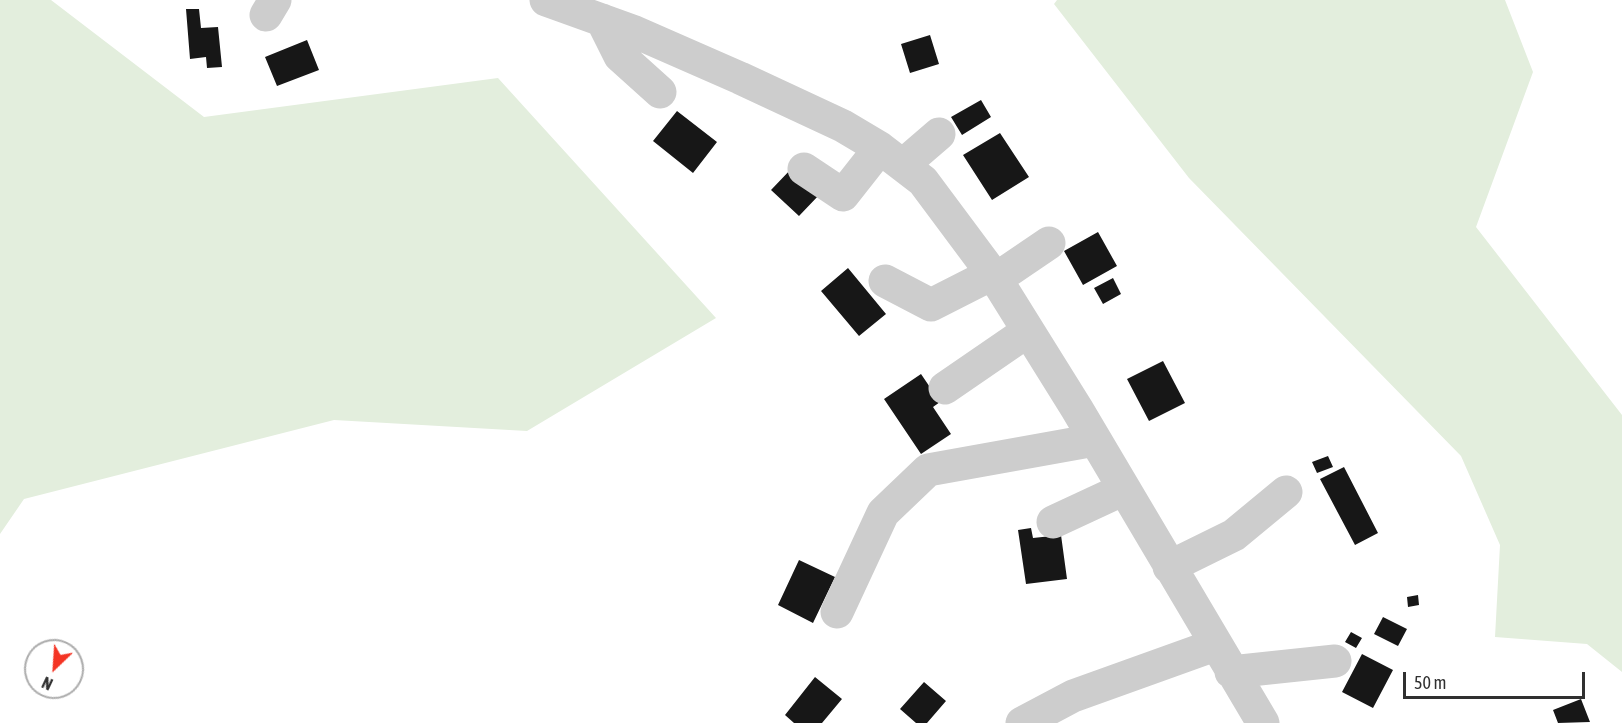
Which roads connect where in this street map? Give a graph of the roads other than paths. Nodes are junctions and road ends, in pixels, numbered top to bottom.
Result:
1 (546, 0) edge
2 (602, 20) junction
3 (660, 92) dead end
4 (939, 134) dead end
5 (891, 157) junction
6 (804, 169) dead end
7 (1049, 243) dead end
8 (994, 276) junction
9 (885, 281) dead end
10 (1028, 331) junction
11 (945, 388) dead end
12 (1095, 440) junction
13 (1124, 489) junction
14 (1286, 492) dead end
15 (1053, 522) dead end
16 (1169, 567) junction
17 (837, 612) dead end
18 (1223, 658) junction
19 (1335, 661) dead end
20 (1022, 723) edge
21 (1263, 723) edge

1 - 2 street
2 - 3 street
2 - 5 street
4 - 5 street
5 - 6 street
5 - 8 street
7 - 8 street
8 - 9 street
8 - 10 street
10 - 11 street
10 - 12 street
12 - 13 street
12 - 17 street
13 - 15 street
13 - 16 street
14 - 16 street
16 - 18 street
18 - 19 street
18 - 20 street
18 - 21 street

